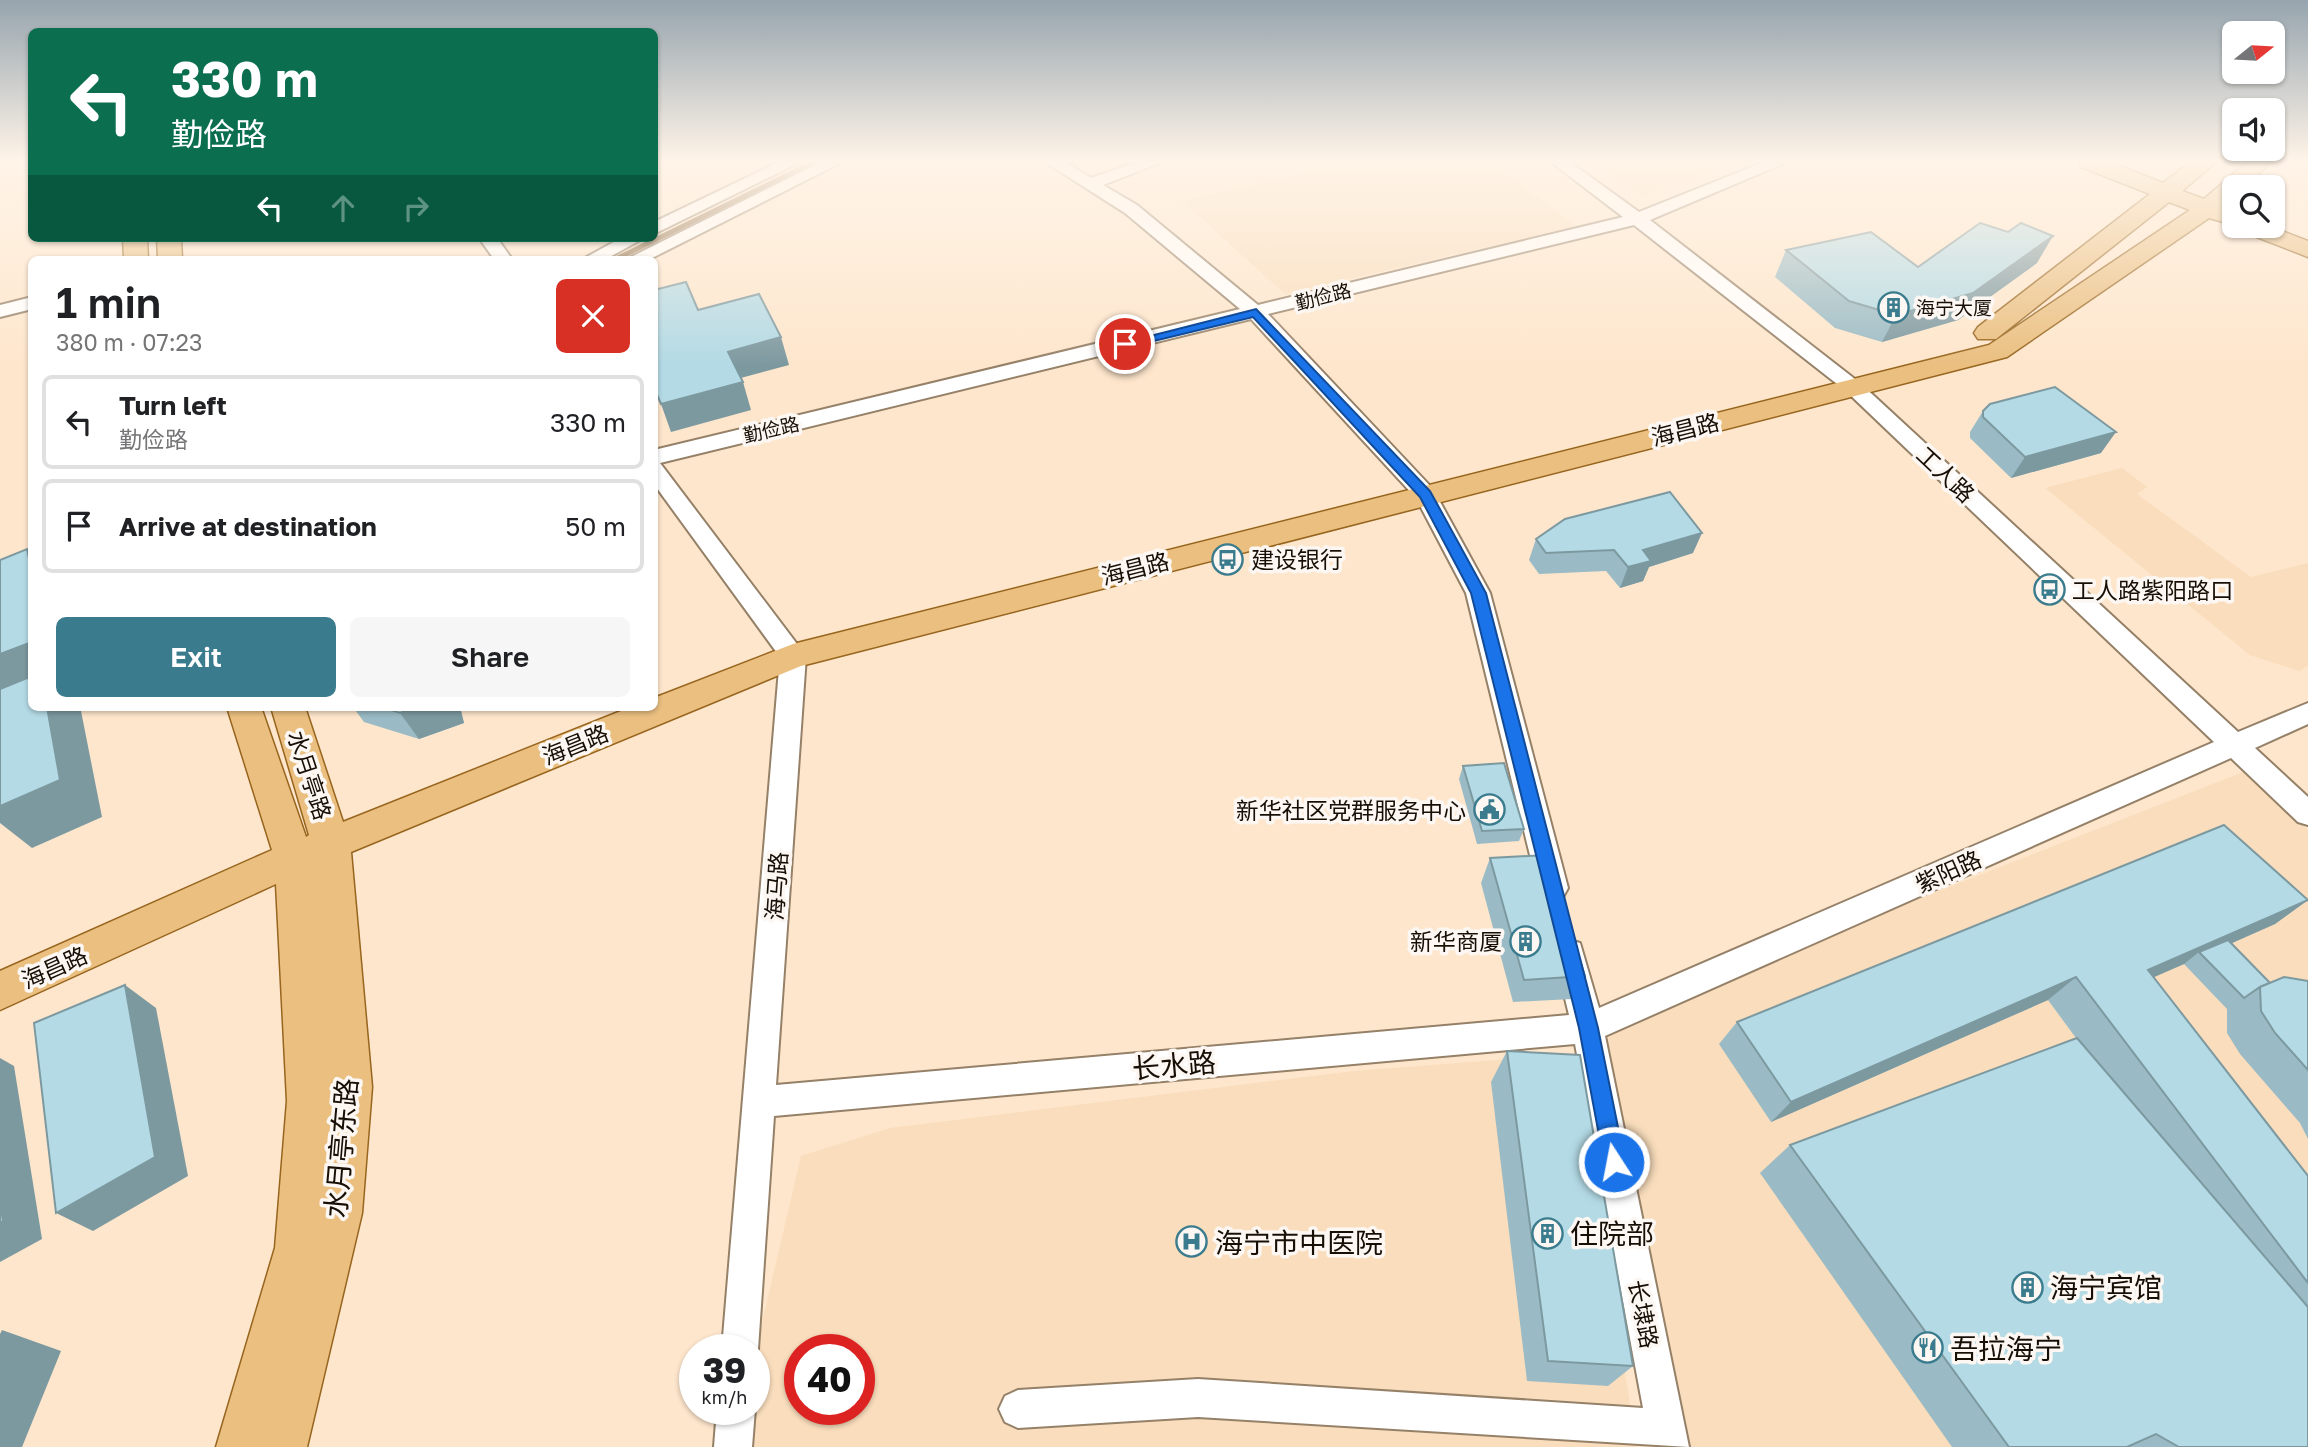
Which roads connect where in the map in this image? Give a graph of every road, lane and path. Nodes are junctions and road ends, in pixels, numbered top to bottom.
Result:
1 (696, 230) edge
2 (1156, 230) edge
3 (1594, 230) edge
4 (1651, 230) edge
5 (2117, 230) edge
6 (2177, 230) edge
7 (2278, 238) edge
8 (627, 242) edge
9 (2308, 250) edge
10 (598, 256) edge
11 (642, 256) edge
12 (28, 304) edge
13 (0, 311) edge
14 (1256, 313) junction
15 (1850, 384) junction
16 (658, 456) edge
17 (658, 473) edge
18 (1421, 490) junction
19 (791, 652) junction
20 (658, 699) edge
21 (658, 705) edge
22 (246, 711) edge
23 (289, 711) edge
24 (626, 711) edge
25 (642, 711) edge
26 (2308, 713) edge
27 (2236, 745) junction
28 (2308, 814) edge
29 (310, 842) junction
30 (0, 968) edge
31 (0, 991) edge
32 (1588, 1028) junction
33 (759, 1102) junction
34 (741, 1334) edge
35 (1018, 1409) dead end
36 (735, 1425) edge
37 (1668, 1438) edge
38 (242, 1447) edge
39 (281, 1447) edge
40 (733, 1447) edge

1 - 11 street
2 - 14 street, 长埭路
3 - 14 street, 勤俭路
4 - 15 street, 工人路
5 - 15 main road, 海昌路
6 - 15 main road, 海昌路
7 - 9 main road
8 - 10 street
12 - 13 street
14 - 16 street, 勤俭路
14 - 18 street, 长埭路
15 - 18 main road, 海昌路
15 - 27 street, 工人路
17 - 19 street
18 - 19 main road, 海昌路
18 - 32 street, 长埭路
19 - 20 main road, 海昌路
19 - 21 main road, 海昌路
19 - 33 street, 海马路
22 - 29 main road
23 - 29 main road, 水月亭路
24 - 29 main road, 海昌路
25 - 29 main road, 海昌路
26 - 27 street, 紫阳路
27 - 28 street, 工人路
27 - 32 street, 紫阳路
29 - 30 main road, 海昌路
29 - 31 main road, 海昌路
29 - 38 main road, 水月亭东路
29 - 39 main road, 水月亭东路
32 - 33 street, 长水路
32 - 37 street, 长埭路
33 - 34 street, 海马路
35 - 37 street
36 - 40 street

